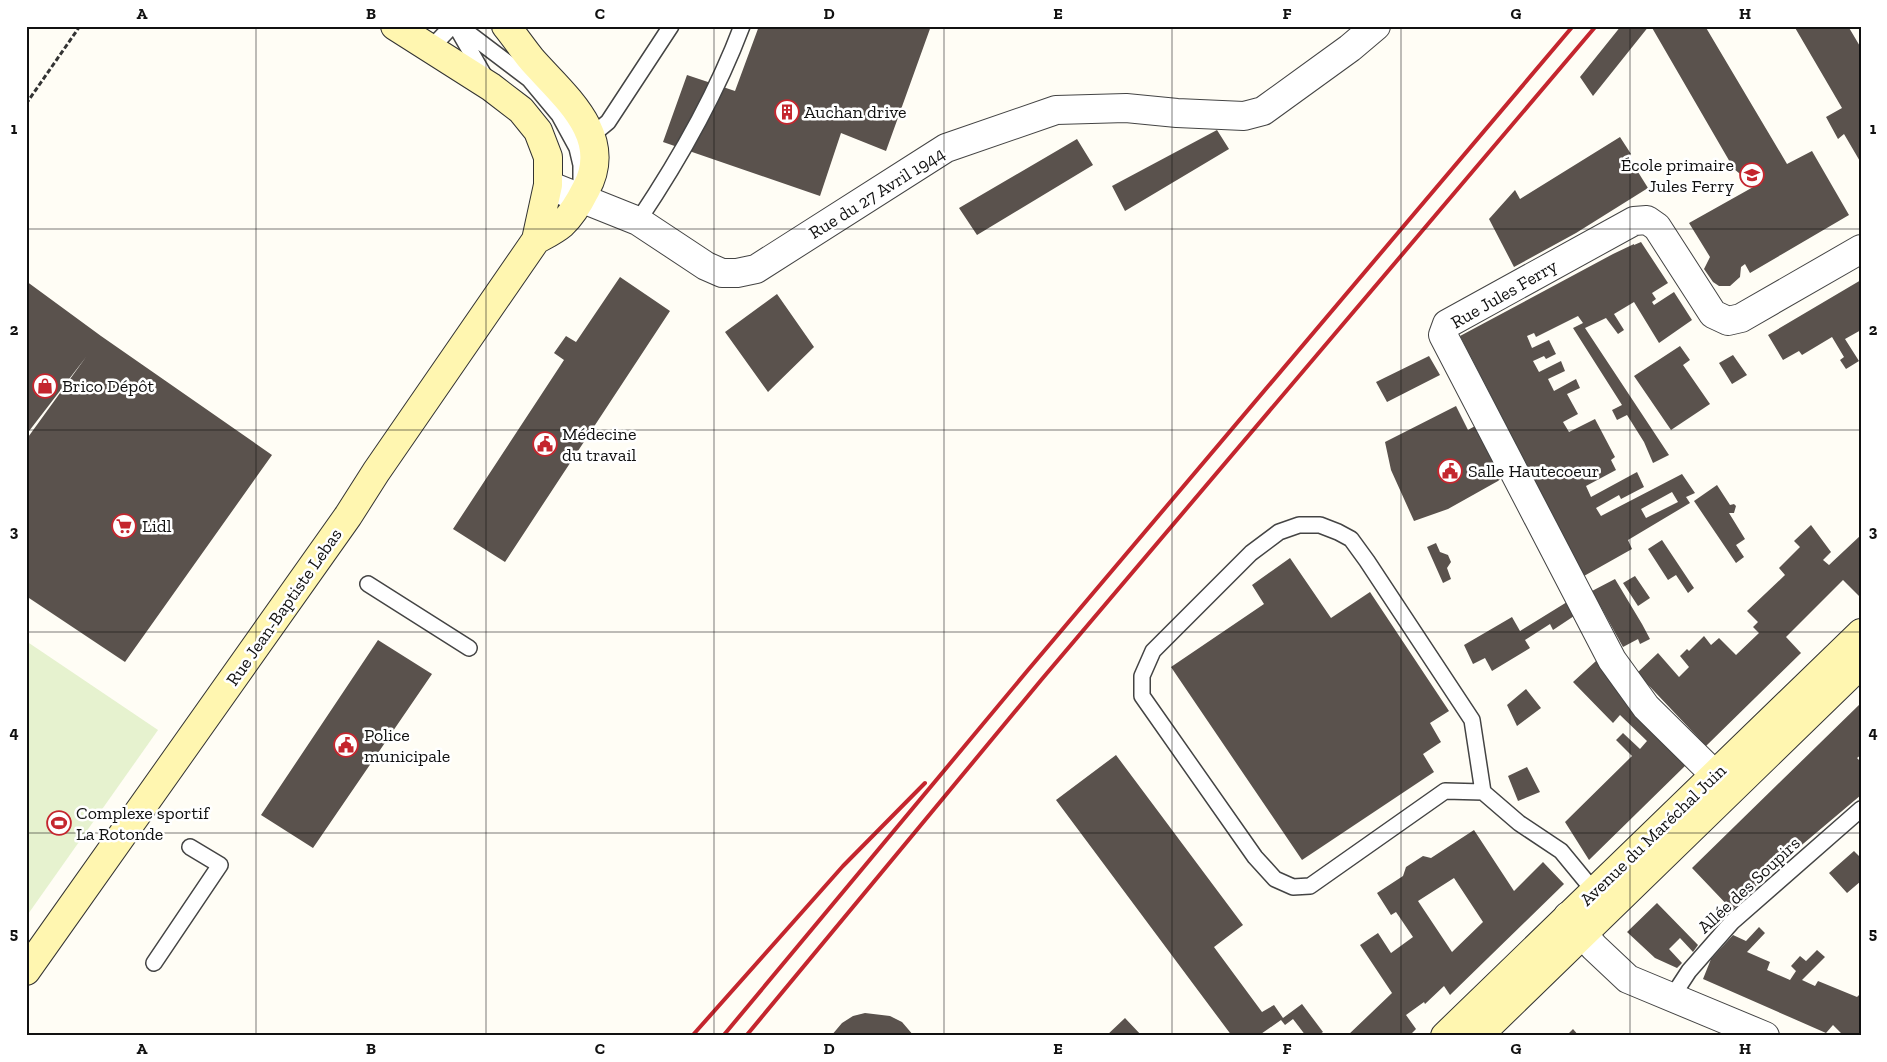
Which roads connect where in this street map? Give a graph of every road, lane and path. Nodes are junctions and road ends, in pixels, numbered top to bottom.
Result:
1 (80, 26) edge
2 (394, 26) edge
3 (452, 26) edge
4 (458, 26) edge
5 (506, 26) edge
6 (671, 26) edge
7 (742, 26) edge
8 (1376, 26) edge
9 (430, 49) junction
10 (491, 88) junction
11 (26, 104) edge
12 (591, 136) junction
13 (548, 185) junction
14 (582, 198) junction
15 (638, 221) junction
16 (536, 240) junction
17 (1861, 249) edge
18 (368, 584) dead end
19 (1861, 633) edge
20 (469, 648) dead end
21 (1861, 664) edge
22 (1715, 775) junction
23 (1483, 792) junction
24 (1861, 809) edge
25 (190, 847) dead end
26 (1594, 891) junction
27 (1575, 925) junction
28 (154, 963) dead end
29 (26, 971) edge
30 (1672, 997) junction
31 (1445, 1036) edge
32 (1478, 1036) edge
33 (1765, 1036) edge

1 - 11 path
2 - 9 street
3 - 9 lane
4 - 10 lane
4 - 14 lane
5 - 12 street
6 - 12 lane
7 - 15 lane
8 - 15 street, Rue du 27 Avril 1944
9 - 10 street
10 - 13 street
12 - 14 street
13 - 14 street, Rue du 27 Avril 1944
13 - 16 street
14 - 15 street, Rue du 27 Avril 1944
14 - 16 street
16 - 29 street, Rue Jean-Baptiste Lebas
17 - 22 street, Rue Jules Ferry
18 - 20 lane
19 - 22 street, Avenue du Maréchal Juin
21 - 27 street, Avenue du Maréchal Juin
22 - 26 street, Avenue du Maréchal Juin
23 - 23 lane
23 - 26 lane
24 - 30 lane, Allée des Soupirs
25 - 28 lane
26 - 27 street, Avenue du Maréchal Juin
27 - 30 street
27 - 31 street, Avenue du Maréchal Juin
27 - 32 street, Avenue du Maréchal Juin
30 - 33 street

